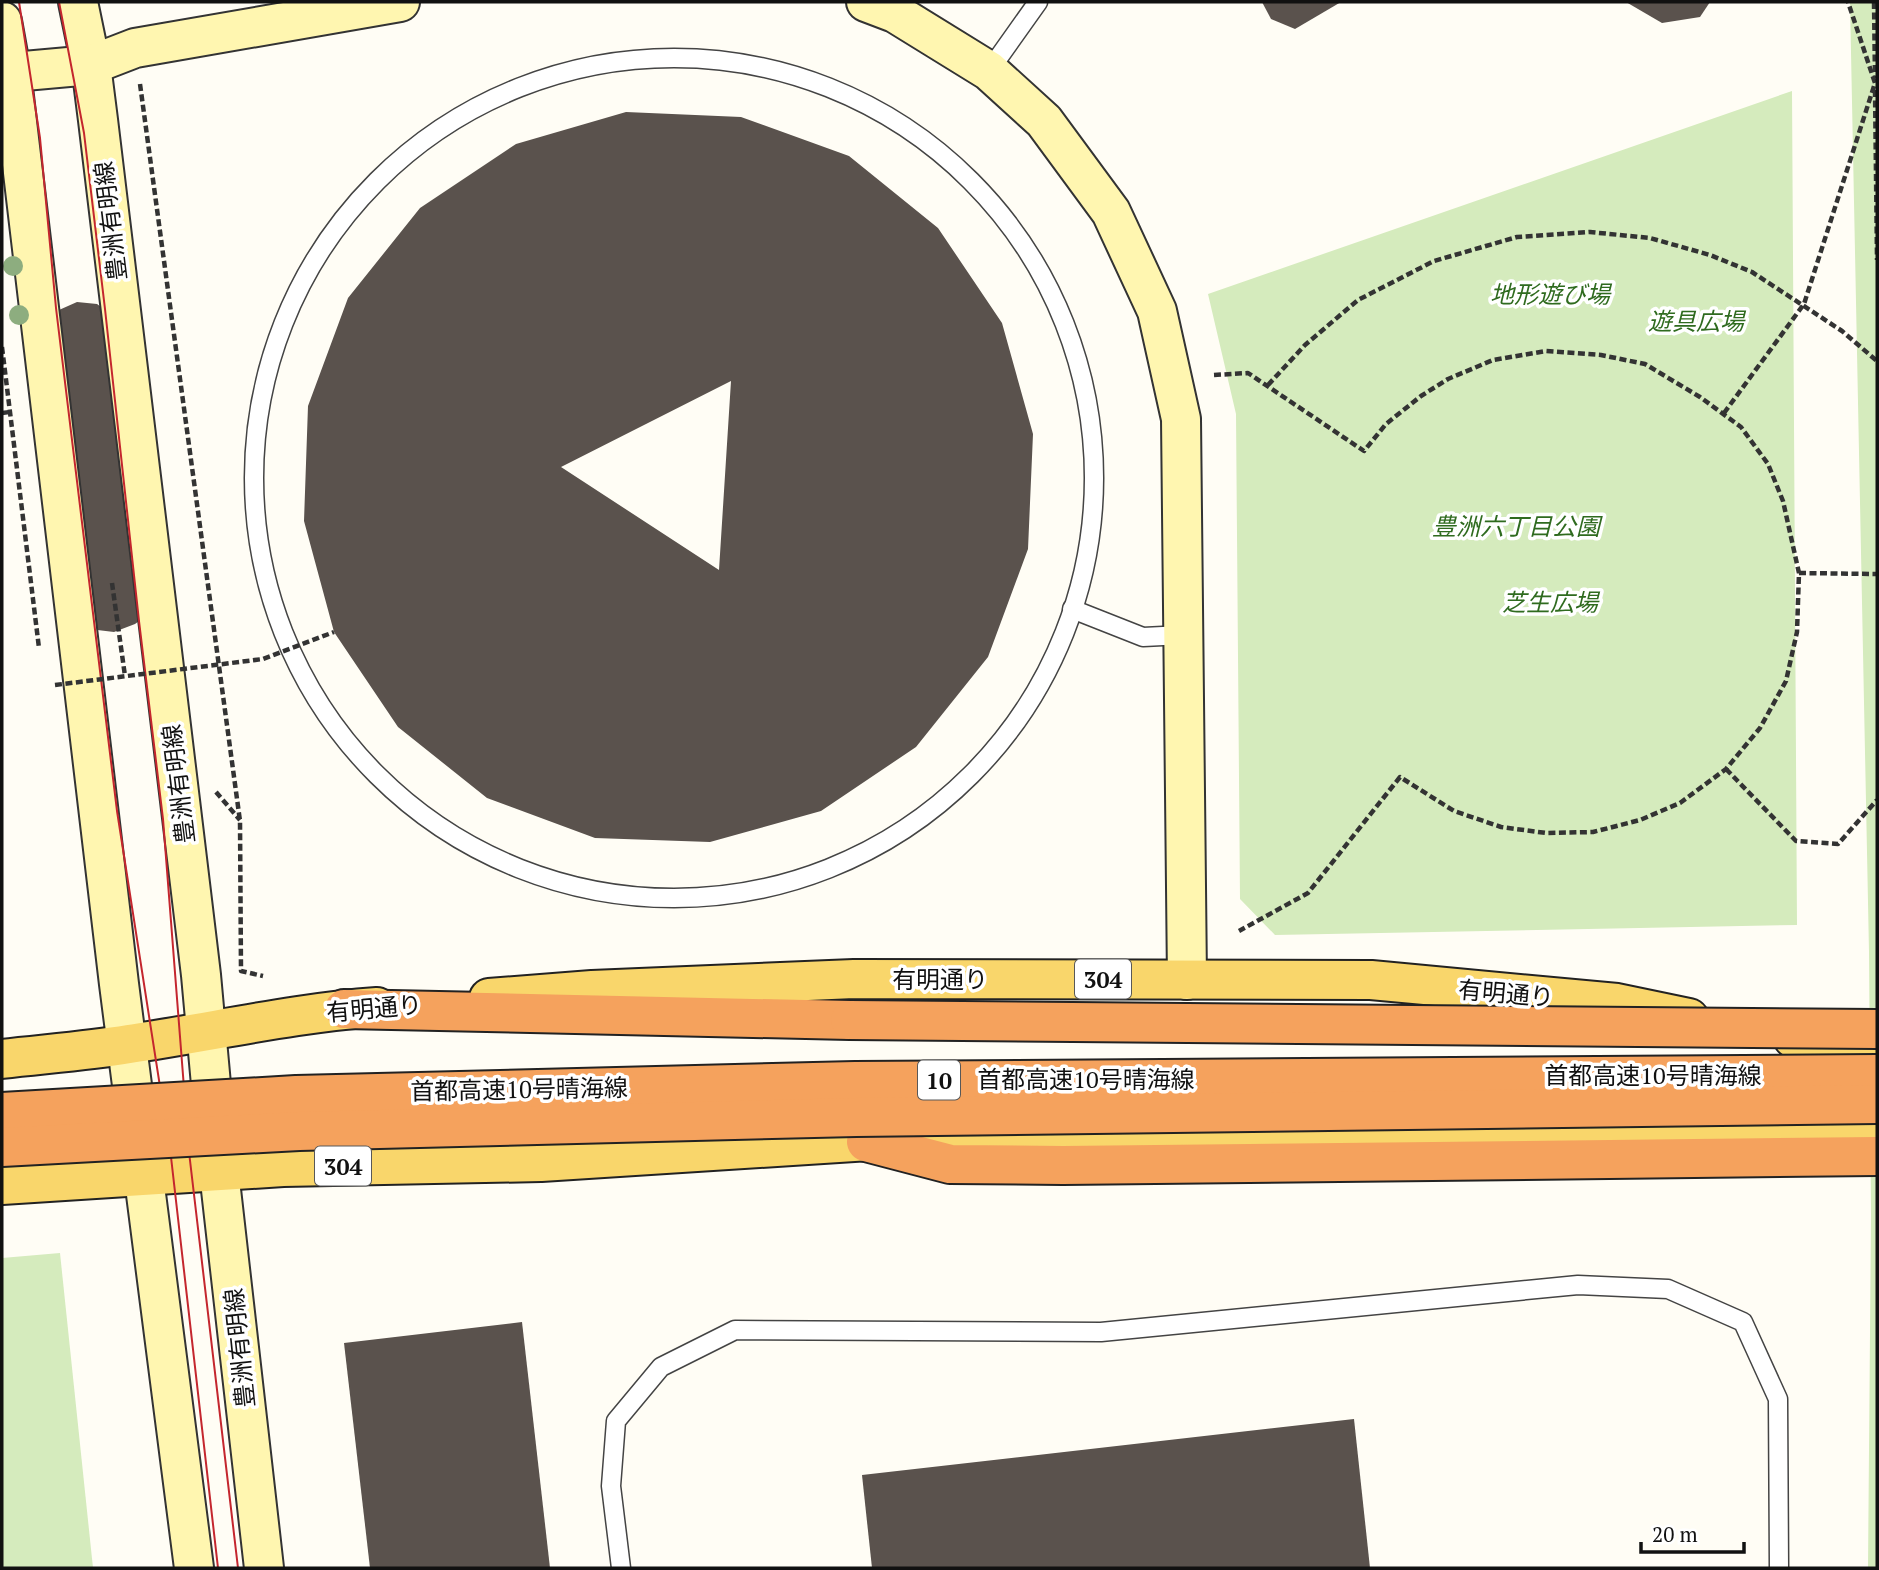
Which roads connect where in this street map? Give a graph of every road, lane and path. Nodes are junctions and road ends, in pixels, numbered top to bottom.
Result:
1 (78, 2) edge
2 (400, 2) edge
3 (866, 2) edge
4 (1038, 2) edge
5 (1848, 2) edge
6 (1874, 2) edge
7 (2, 21) edge
8 (91, 65) junction
9 (989, 71) junction
10 (7, 72) edge
11 (140, 80) dead end
12 (1875, 83) junction
13 (1877, 260) edge
14 (1804, 304) junction
15 (1877, 361) edge
16 (1214, 375) dead end
17 (1268, 385) junction
18 (9, 412) dead end
19 (2, 413) edge
20 (1724, 413) junction
21 (1799, 573) junction
22 (1877, 574) edge
23 (112, 583) dead end
24 (1072, 609) junction
25 (334, 632) dead end
26 (1183, 635) junction
27 (125, 677) junction
28 (55, 685) dead end
29 (1726, 769) junction
30 (212, 788) dead end
31 (1877, 800) edge
32 (240, 821) junction
33 (1239, 931) dead end
34 (263, 976) dead end
35 (1187, 979) junction
36 (344, 1009) junction
37 (205, 1031) junction
38 (128, 1045) junction
39 (1872, 1051) edge
40 (2, 1059) edge
41 (2, 1112) edge
42 (1871, 1129) edge
43 (866, 1142) junction
44 (2, 1147) edge
45 (219, 1172) junction
46 (145, 1176) junction
47 (2, 1185) edge
48 (194, 1568) edge
49 (264, 1568) edge
50 (621, 1568) edge
51 (1779, 1568) edge

1 - 8 main road, 豊洲有明線
2 - 8 main road
3 - 9 main road
4 - 9 lane
5 - 12 path
6 - 12 path
7 - 10 main road
8 - 10 main road
8 - 37 main road, 豊洲有明線
9 - 26 main road
10 - 38 main road
11 - 32 path
12 - 13 path
12 - 14 path
14 - 15 path
14 - 17 path
14 - 20 path
16 - 17 path
17 - 20 path
18 - 19 path
20 - 21 path
21 - 22 path
21 - 29 path
23 - 27 path
24 - 24 lane
24 - 26 lane
25 - 27 path, bridge
26 - 35 main road
27 - 28 path, bridge
29 - 31 path
29 - 33 path
30 - 32 path
32 - 34 path
35 - 36 main road, 有明通り / 304
35 - 39 main road, 有明通り / 304
36 - 37 main road, 有明通り / 304
36 - 39 highway, bridge
37 - 38 main road, 有明通り / 304
37 - 45 main road, 豊洲有明線
38 - 40 main road, 有明通り / 304
38 - 46 main road
39 - 41 highway, 首都高速10号晴海線 / 10, bridge
42 - 43 main road, 304
42 - 43 highway
42 - 44 highway, 首都高速10号晴海線 / 10, bridge
43 - 45 main road, 304
45 - 46 main road, 304
45 - 49 main road, 豊洲有明線
46 - 47 main road, 304
46 - 48 main road
50 - 51 lane

